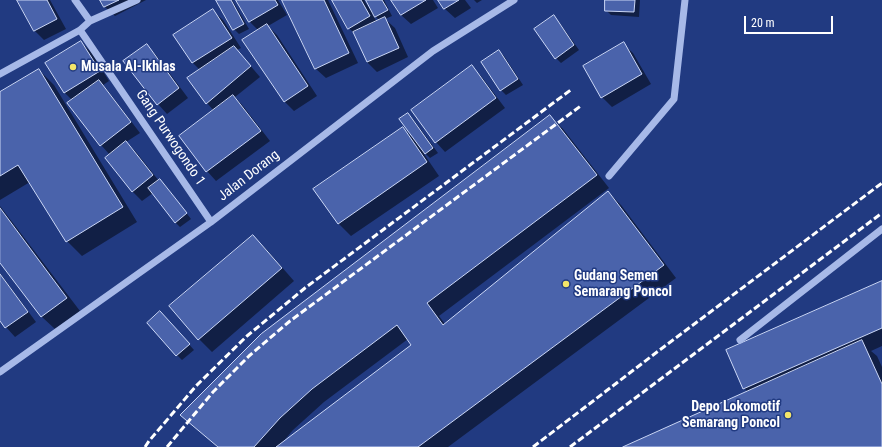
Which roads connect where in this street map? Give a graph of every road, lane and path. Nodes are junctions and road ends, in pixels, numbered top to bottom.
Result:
1 (75, 0) edge
2 (137, 0) edge
3 (514, 0) edge
4 (685, 0) edge
5 (90, 21) junction
6 (80, 30) junction
7 (0, 74) edge
8 (609, 176) dead end
9 (211, 222) junction
10 (882, 229) edge
11 (740, 340) dead end
12 (0, 372) edge

1 - 5 street
2 - 5 street
3 - 9 street, Jalan Dorang
4 - 8 street
5 - 6 street
6 - 7 street
6 - 9 street, Gang Purwogondo 1
9 - 12 street, Jalan Dorang
10 - 11 street

